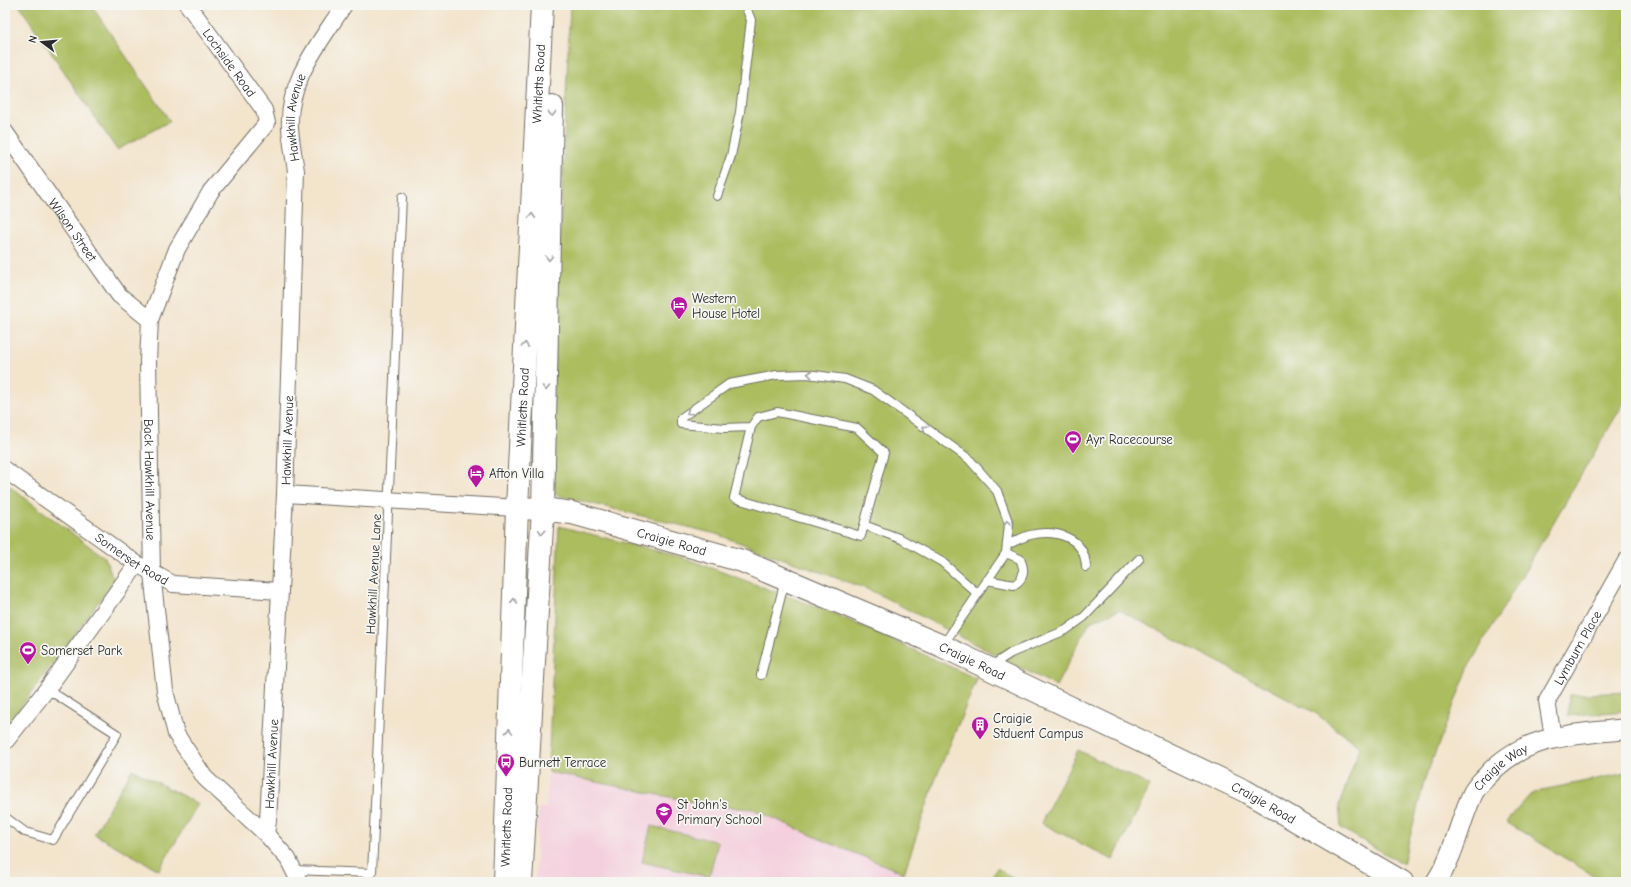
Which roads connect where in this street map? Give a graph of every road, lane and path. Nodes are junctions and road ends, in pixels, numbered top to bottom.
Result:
1 (188, 5) edge
2 (344, 5) edge
3 (542, 5) edge
4 (554, 5) edge
5 (745, 5) edge
6 (267, 123) joint
7 (5, 132) edge
8 (717, 196) dead end
9 (402, 197) dead end
10 (150, 320) junction
11 (751, 427) junction
12 (5, 470) edge
13 (285, 494) junction
14 (389, 500) junction
15 (517, 508) junction
16 (543, 509) junction
17 (864, 525) junction
18 (1006, 549) junction
19 (1139, 559) dead end
20 (1626, 561) edge
21 (138, 564) junction
22 (1086, 567) dead end
23 (152, 573) junction
24 (785, 579) junction
25 (987, 580) junction
26 (280, 591) junction
27 (978, 594) junction
28 (942, 646) junction
29 (989, 668) junction
30 (762, 675) dead end
31 (47, 689) junction
32 (1626, 729) edge
33 (1553, 738) junction
34 (5, 742) edge
35 (517, 783) junction
36 (5, 817) edge
37 (266, 834) junction
38 (296, 875) joint
39 (504, 882) edge
40 (521, 882) edge
41 (1402, 882) edge
42 (1436, 882) edge

1 - 6 street, Lochside Road
2 - 13 street, Hawkhill Avenue
15 -> 3 main road, Whitletts Road
4 -> 16 main road, Whitletts Road
5 - 8 lane
6 - 10 street, Back Hawkhill Avenue
7 - 10 street, Wilson Street
9 - 14 lane, Hawkhill Avenue Lane
10 - 23 street, Back Hawkhill Avenue
11 - 17 lane
11 - 17 lane
18 -> 11 lane
12 - 21 street, Somerset Road
13 - 14 street
13 - 26 street, Hawkhill Avenue
14 - 15 street
14 - 38 lane, Hawkhill Avenue Lane
15 - 16 main road, Craigie Road
35 -> 15 main road, Whitletts Road
16 - 24 main road, Craigie Road
16 -> 35 main road, Whitletts Road
17 - 27 lane
18 - 22 lane
18 - 25 lane
18 - 25 lane
19 - 29 lane
20 - 33 street, Lymburn Place
21 - 23 street, Somerset Road
21 - 31 street
23 - 26 street, Somerset Road
23 - 37 street, Back Hawkhill Avenue
24 - 28 main road, Craigie Road
24 - 30 lane
25 - 27 lane
26 - 37 street, Hawkhill Avenue
27 - 28 lane
28 - 29 main road, Craigie Road
29 - 41 main road, Craigie Road
31 - 34 street
31 - 36 lane
32 - 33 street, Craigie Way
33 - 42 street, Craigie Way
35 - 39 main road, Whitletts Road
35 - 40 main road, Whitletts Road
37 - 38 street

